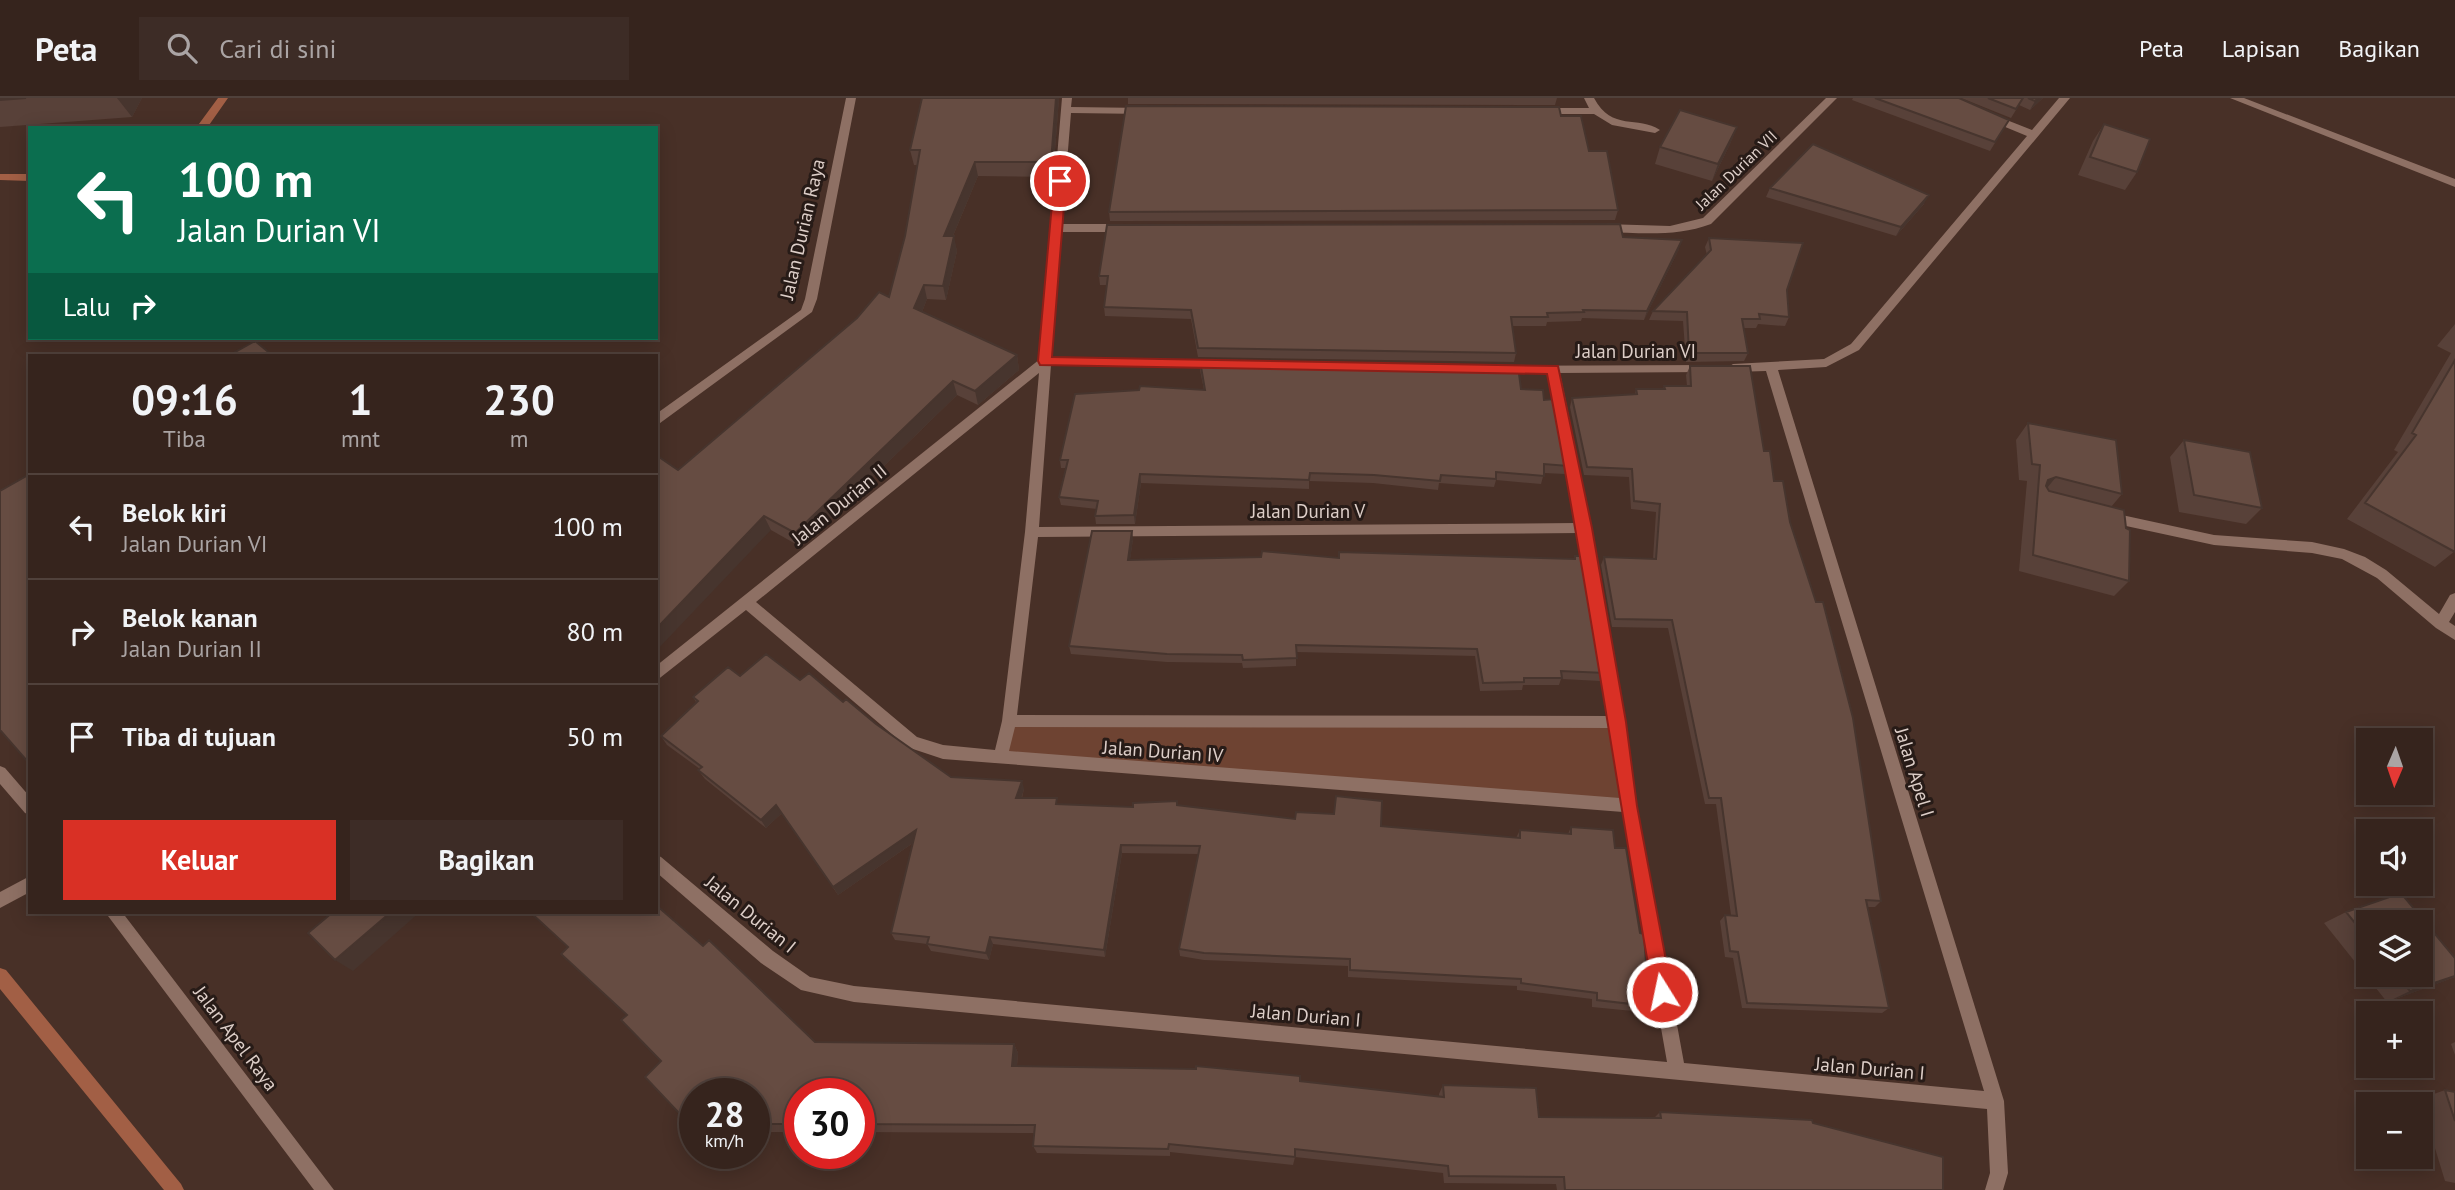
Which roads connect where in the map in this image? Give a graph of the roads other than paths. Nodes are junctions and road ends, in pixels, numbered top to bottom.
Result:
1 (851, 98) edge
2 (1589, 98) edge
3 (1832, 98) edge
4 (2065, 98) edge
5 (2235, 98) edge
6 (1067, 104) edge
7 (1164, 111) edge
8 (1525, 111) edge
9 (1594, 111) junction
10 (1983, 114) edge
11 (1655, 130) dead end
12 (2034, 135) junction
13 (2455, 183) edge
14 (1056, 228) junction
15 (1138, 228) edge
16 (1596, 228) edge
17 (1045, 361) junction
18 (1237, 364) edge
19 (1484, 368) edge
20 (1771, 368) junction
21 (1553, 369) junction
22 (658, 420) edge
23 (2095, 513) edge
24 (1585, 528) junction
25 (1032, 532) junction
26 (2455, 599) edge
27 (747, 603) junction
28 (2441, 624) junction
29 (2455, 634) edge
30 (658, 673) edge
31 (1009, 721) junction
32 (1618, 722) junction
33 (1000, 758) junction
34 (0, 774) edge
35 (28, 806) edge
36 (1629, 806) junction
37 (658, 864) edge
38 (28, 884) edge
39 (0, 901) edge
40 (115, 914) edge
41 (1677, 1071) junction
42 (1995, 1101) junction
43 (326, 1190) edge
44 (1994, 1190) edge

1 - 22 street, Jalan Durian Raya
2 - 9 street
3 - 16 street, Jalan Durian VII
4 - 12 street, Jalan Durian VI
5 - 13 street
6 - 7 street
6 - 14 street
8 - 9 street
9 - 11 street
10 - 12 street
12 - 20 street, Jalan Durian VI
14 - 15 street
14 - 17 street
17 - 18 street
17 - 25 street
17 - 27 street, Jalan Durian II
19 - 21 street, Jalan Durian VI
20 - 21 street, Jalan Durian VI
20 - 42 street, Jalan Apel I
21 - 24 street
23 - 28 street
24 - 25 street, Jalan Durian V
24 - 32 street
25 - 31 street
26 - 28 street
27 - 30 street, Jalan Durian II
27 - 33 street, Jalan Durian IV
28 - 29 street
31 - 32 street
31 - 33 street
32 - 36 street
33 - 36 street, Jalan Durian IV
34 - 35 street
36 - 41 street
37 - 41 street, Jalan Durian I
38 - 39 street
40 - 43 street, Jalan Apel Raya
41 - 42 street, Jalan Durian I
42 - 44 street, Jalan Apel I

